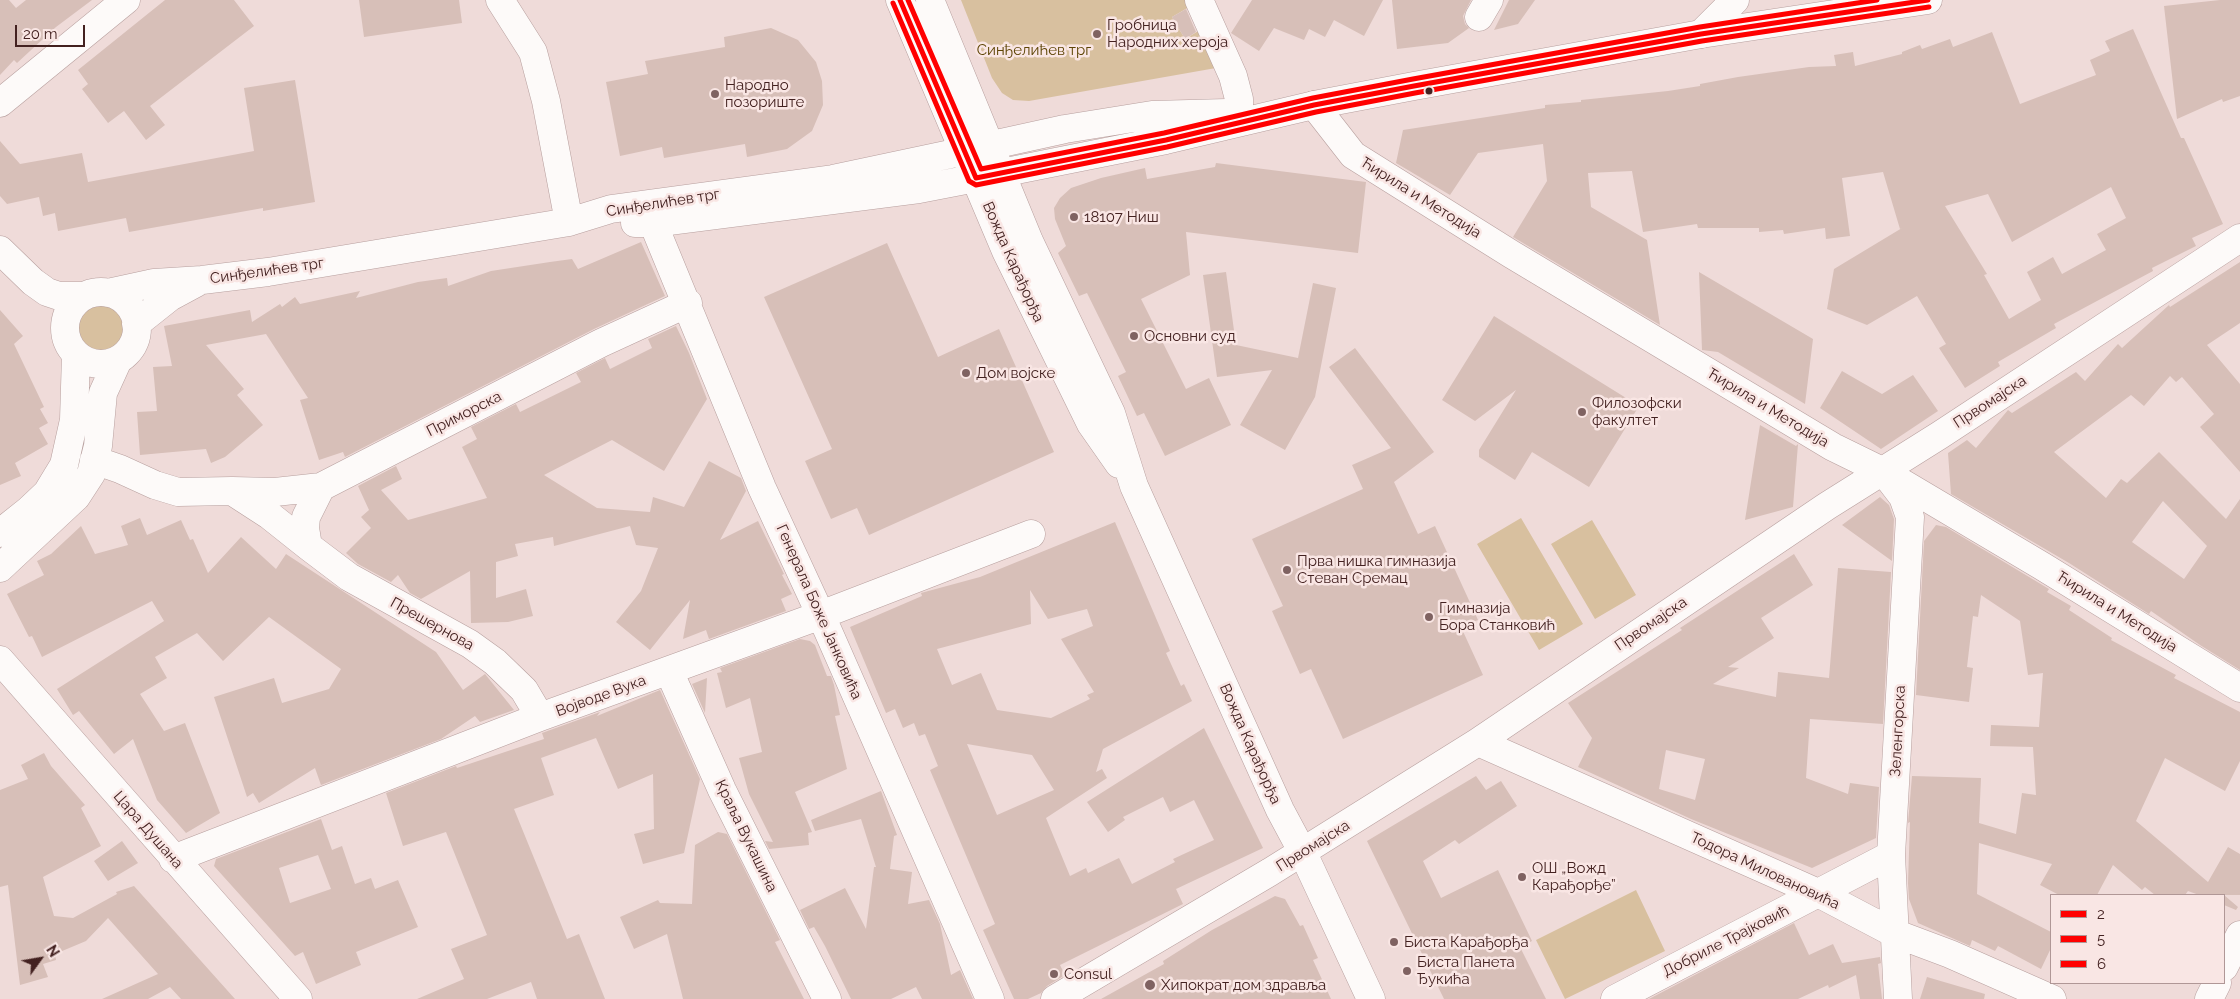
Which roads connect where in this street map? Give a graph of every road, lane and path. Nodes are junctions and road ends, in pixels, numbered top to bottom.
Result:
1 (126, 0) edge
2 (500, 0) edge
3 (900, 0) edge
4 (930, 0) edge
5 (1199, 0) edge
6 (1735, 0) edge
7 (1928, 0) edge
8 (1701, 34) junction
9 (0, 104) edge
10 (1314, 105) junction
11 (1239, 112) junction
12 (1281, 112) junction
13 (992, 146) junction
14 (965, 151) junction
15 (989, 176) junction
16 (569, 222) junction
17 (654, 223) junction
18 (2240, 238) edge
19 (0, 250) edge
20 (202, 280) junction
21 (96, 294) junction
22 (688, 303) junction
23 (136, 324) junction
24 (76, 355) junction
25 (118, 360) junction
26 (94, 460) junction
27 (1882, 471) junction
28 (321, 488) junction
29 (232, 491) junction
30 (0, 533) edge
31 (1031, 534) dead end
32 (308, 546) junction
33 (0, 568) edge
34 (820, 615) junction
35 (0, 660) edge
36 (669, 671) junction
37 (2240, 688) edge
38 (540, 718) junction
39 (1478, 742) junction
40 (1303, 853) junction
41 (1891, 855) junction
42 (173, 859) junction
43 (1818, 893) junction
44 (1894, 933) junction
45 (2240, 935) edge
46 (2225, 965) edge
47 (2216, 984) edge
48 (298, 999) edge
49 (827, 999) edge
50 (990, 999) edge
51 (1056, 999) edge
52 (1371, 999) edge
53 (1615, 999) edge
54 (1898, 999) edge
55 (2052, 999) edge
56 (2209, 999) edge

1 - 9 street
2 - 16 street
3 - 14 street, Вожда Карађорђа
4 - 13 street, Вожда Карађорђа
5 - 11 street
6 - 8 street
7 - 8 street
8 - 10 street
10 - 12 street
10 - 27 street, Ћирила и Методија
11 - 12 street, Синђелићев трг
11 - 13 street, Синђелићев трг
12 - 15 street, Синђелићев трг
13 - 14 street, Синђелићев трг
13 - 15 street, Вожда Карађорђа
14 - 15 street, Вожда Карађорђа
14 - 16 street, Синђелићев трг
15 - 17 street, Синђелићев трг
15 - 40 street, Вожда Карађорђа
16 - 17 street, Синђелићев трг
16 - 20 street, Синђелићев трг
17 - 22 street, Генерала Боже Јанковића
18 - 27 street, Првомајска
19 - 21 street, Синђелићев трг
20 - 21 street, Синђелићев трг
20 - 23 street, Синђелићев трг
21 - 23 street
21 - 24 street
22 - 28 street, Приморска
22 - 34 street, Генерала Боже Јанковића
23 - 25 street
24 - 25 street
24 - 30 street
25 - 26 street
26 - 29 street
26 - 33 street
27 - 37 street, Ћирила и Методија
27 - 39 street, Првомајска
27 - 41 street, Зеленгорска
28 - 29 street, Приморска
28 - 32 street
29 - 32 street, Прешернова
31 - 34 street, Војводе Вука
32 - 38 street, Прешернова
34 - 36 street, Војводе Вука
34 - 50 street, Генерала Боже Јанковића
35 - 42 street, Цара Душана
36 - 38 street, Војводе Вука
36 - 49 street, Краља Вукашина
38 - 42 street, Војводе Вука
39 - 40 street, Првомајска
39 - 43 street, Тодора Миловановића
40 - 51 street, Првомајска
40 - 52 street, Вожда Карађорђа
41 - 43 street, Добриле Трајковић
41 - 44 street, Зеленгорска
42 - 48 street, Цара Душана
43 - 44 street, Тодора Миловановића
43 - 53 street, Добриле Трајковић
44 - 54 street, Зеленгорска
44 - 55 street, Тодора Миловановића
45 - 46 street
47 - 56 street

